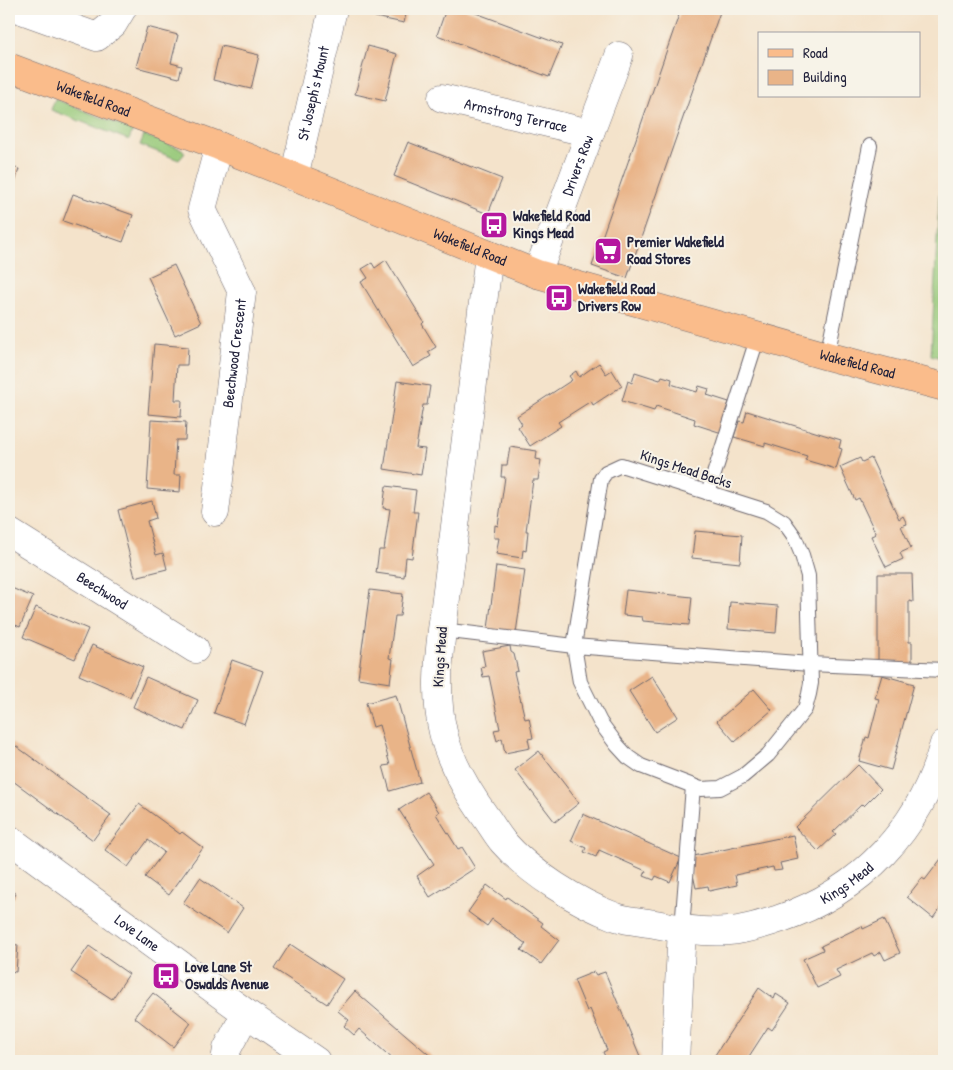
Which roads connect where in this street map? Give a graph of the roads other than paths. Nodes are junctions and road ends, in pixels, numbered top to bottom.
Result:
1 (19, 9) edge
2 (122, 9) edge
3 (333, 9) edge
4 (619, 56) dead end
5 (9, 67) edge
6 (442, 98) dead end
7 (590, 133) junction
8 (219, 146) junction
9 (870, 146) dead end
10 (294, 177) junction
11 (489, 254) junction
12 (537, 274) junction
13 (758, 336) junction
14 (827, 356) junction
15 (944, 386) edge
16 (708, 493) junction
17 (215, 512) dead end
18 (9, 532) edge
19 (442, 630) junction
20 (574, 646) junction
21 (195, 649) dead end
22 (810, 664) junction
23 (944, 670) edge
24 (944, 744) edge
25 (694, 786) junction
26 (9, 839) edge
27 (682, 929) junction
28 (246, 1013) junction
29 (225, 1061) edge
30 (316, 1061) edge
31 (675, 1061) edge

1 - 2 street
3 - 10 street, St Joseph's Mount
4 - 7 street, Drivers Row
5 - 8 main road, Wakefield Road
6 - 7 street, Armstrong Terrace
7 - 12 street, Drivers Row
8 - 10 main road, Wakefield Road
8 - 17 street, Beechwood Crescent
9 - 14 lane
10 - 11 main road, Wakefield Road
11 - 12 main road, Wakefield Road
11 - 19 street, Kings Mead
12 - 13 main road, Wakefield Road
13 - 14 main road, Wakefield Road
13 - 16 lane
14 - 15 main road, Wakefield Road
16 - 20 lane, Kings Mead Backs
16 - 22 lane, Kings Mead Backs
18 - 21 street, Beechwood
19 - 20 lane
19 - 27 street, Kings Mead
20 - 22 lane
20 - 25 lane, Kings Mead Backs
22 - 23 lane
22 - 25 lane, Kings Mead Backs
24 - 27 street, Kings Mead
25 - 27 lane
26 - 28 street, Love Lane
27 - 31 street
28 - 29 street
28 - 30 street, Love Lane

